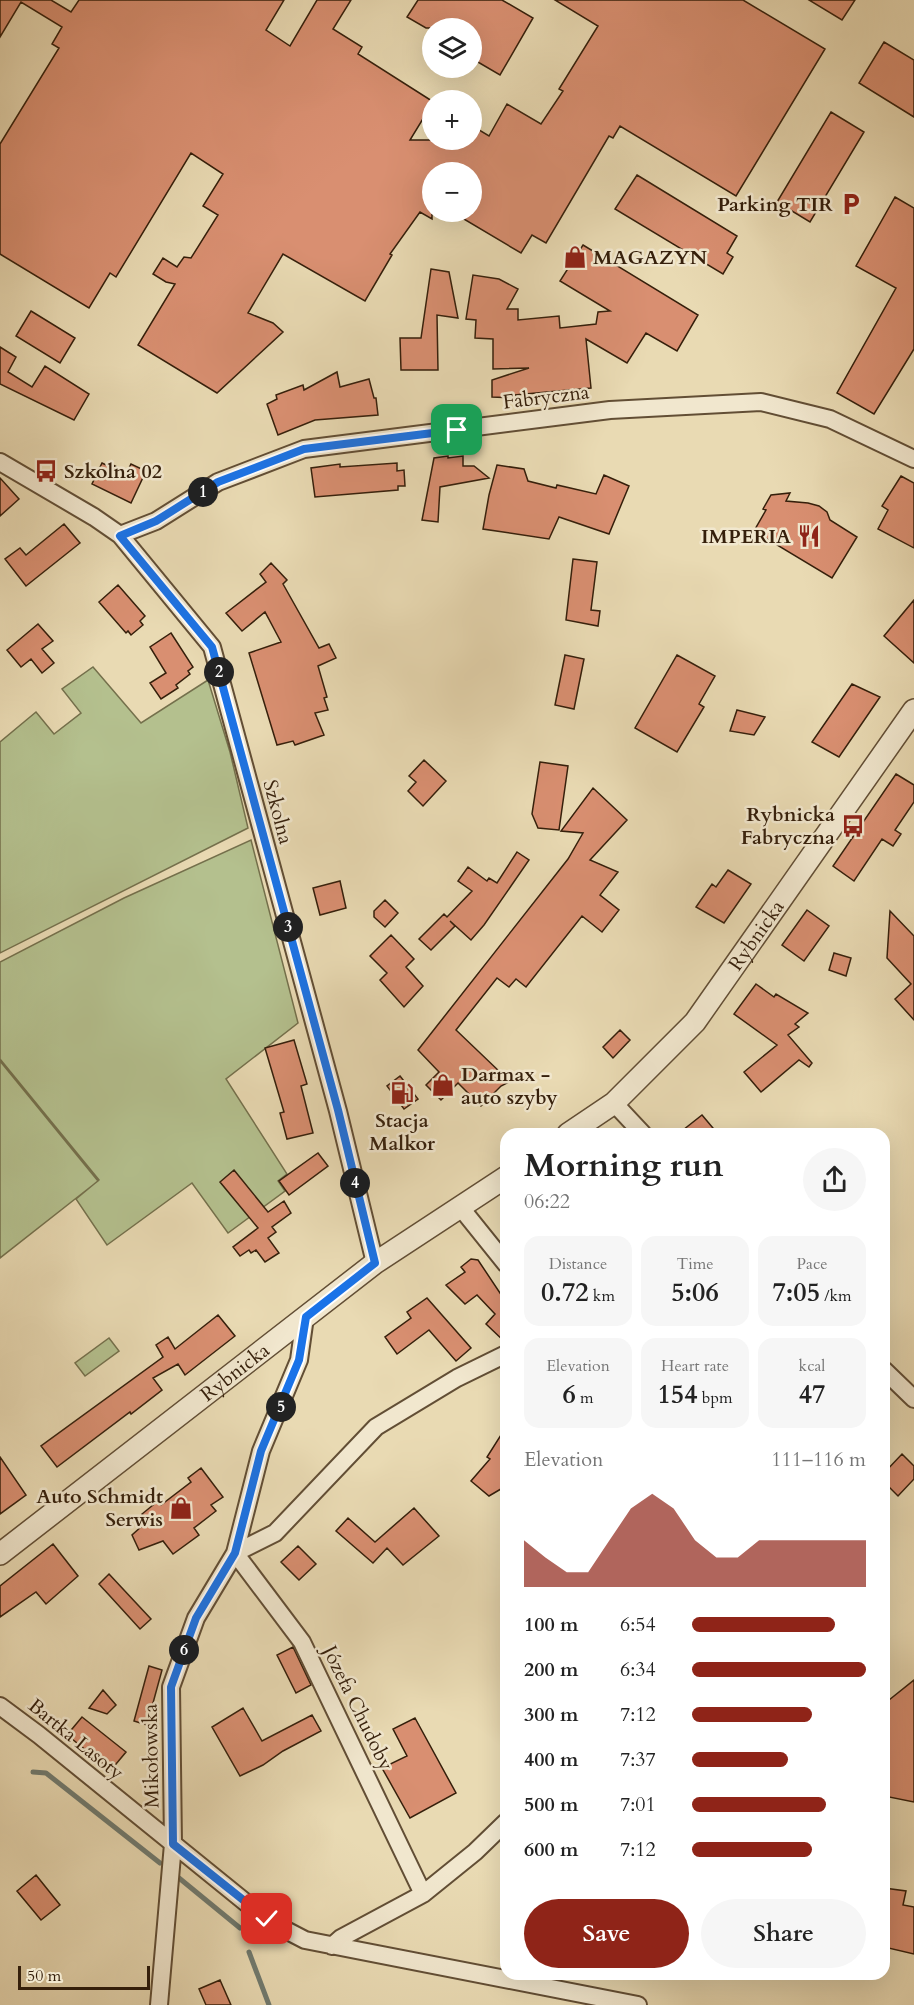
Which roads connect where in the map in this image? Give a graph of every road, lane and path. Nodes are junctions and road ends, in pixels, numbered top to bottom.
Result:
1 (914, 459) edge
2 (0, 462) edge
3 (120, 536) junction
4 (914, 710) edge
5 (614, 1103) junction
6 (577, 1128) edge
7 (638, 1128) edge
8 (500, 1181) edge
9 (461, 1208) junction
10 (500, 1257) edge
11 (375, 1263) junction
12 (306, 1317) junction
13 (500, 1357) edge
14 (890, 1376) edge
15 (914, 1400) edge
16 (235, 1553) junction
17 (0, 1554) edge
18 (0, 1707) edge
19 (500, 1828) edge
20 (173, 1844) junction
21 (423, 1894) junction
22 (332, 1946) junction
23 (500, 1978) edge
24 (508, 1980) edge
25 (159, 2005) edge
26 (638, 2005) edge

1 - 3 street, Fabryczna
2 - 3 street, Szkolna
3 - 11 street, Szkolna
4 - 5 street, Rybnicka
5 - 6 street, Rybnicka
5 - 7 street
8 - 9 street, Rybnicka
9 - 10 street
9 - 11 street, Rybnicka
11 - 12 street, Rybnicka
12 - 16 street, Mikołowska
12 - 17 street, Rybnicka
13 - 16 street
14 - 15 street
16 - 20 street, Mikołowska
16 - 21 street, Józefa Chudoby
18 - 20 street, Bartka Lasoty
19 - 21 street
20 - 22 street, Bartka Lasoty
20 - 25 street, Mikołowska
21 - 22 street
22 - 23 street, Bartka Lasoty
24 - 26 street, Bartka Lasoty

